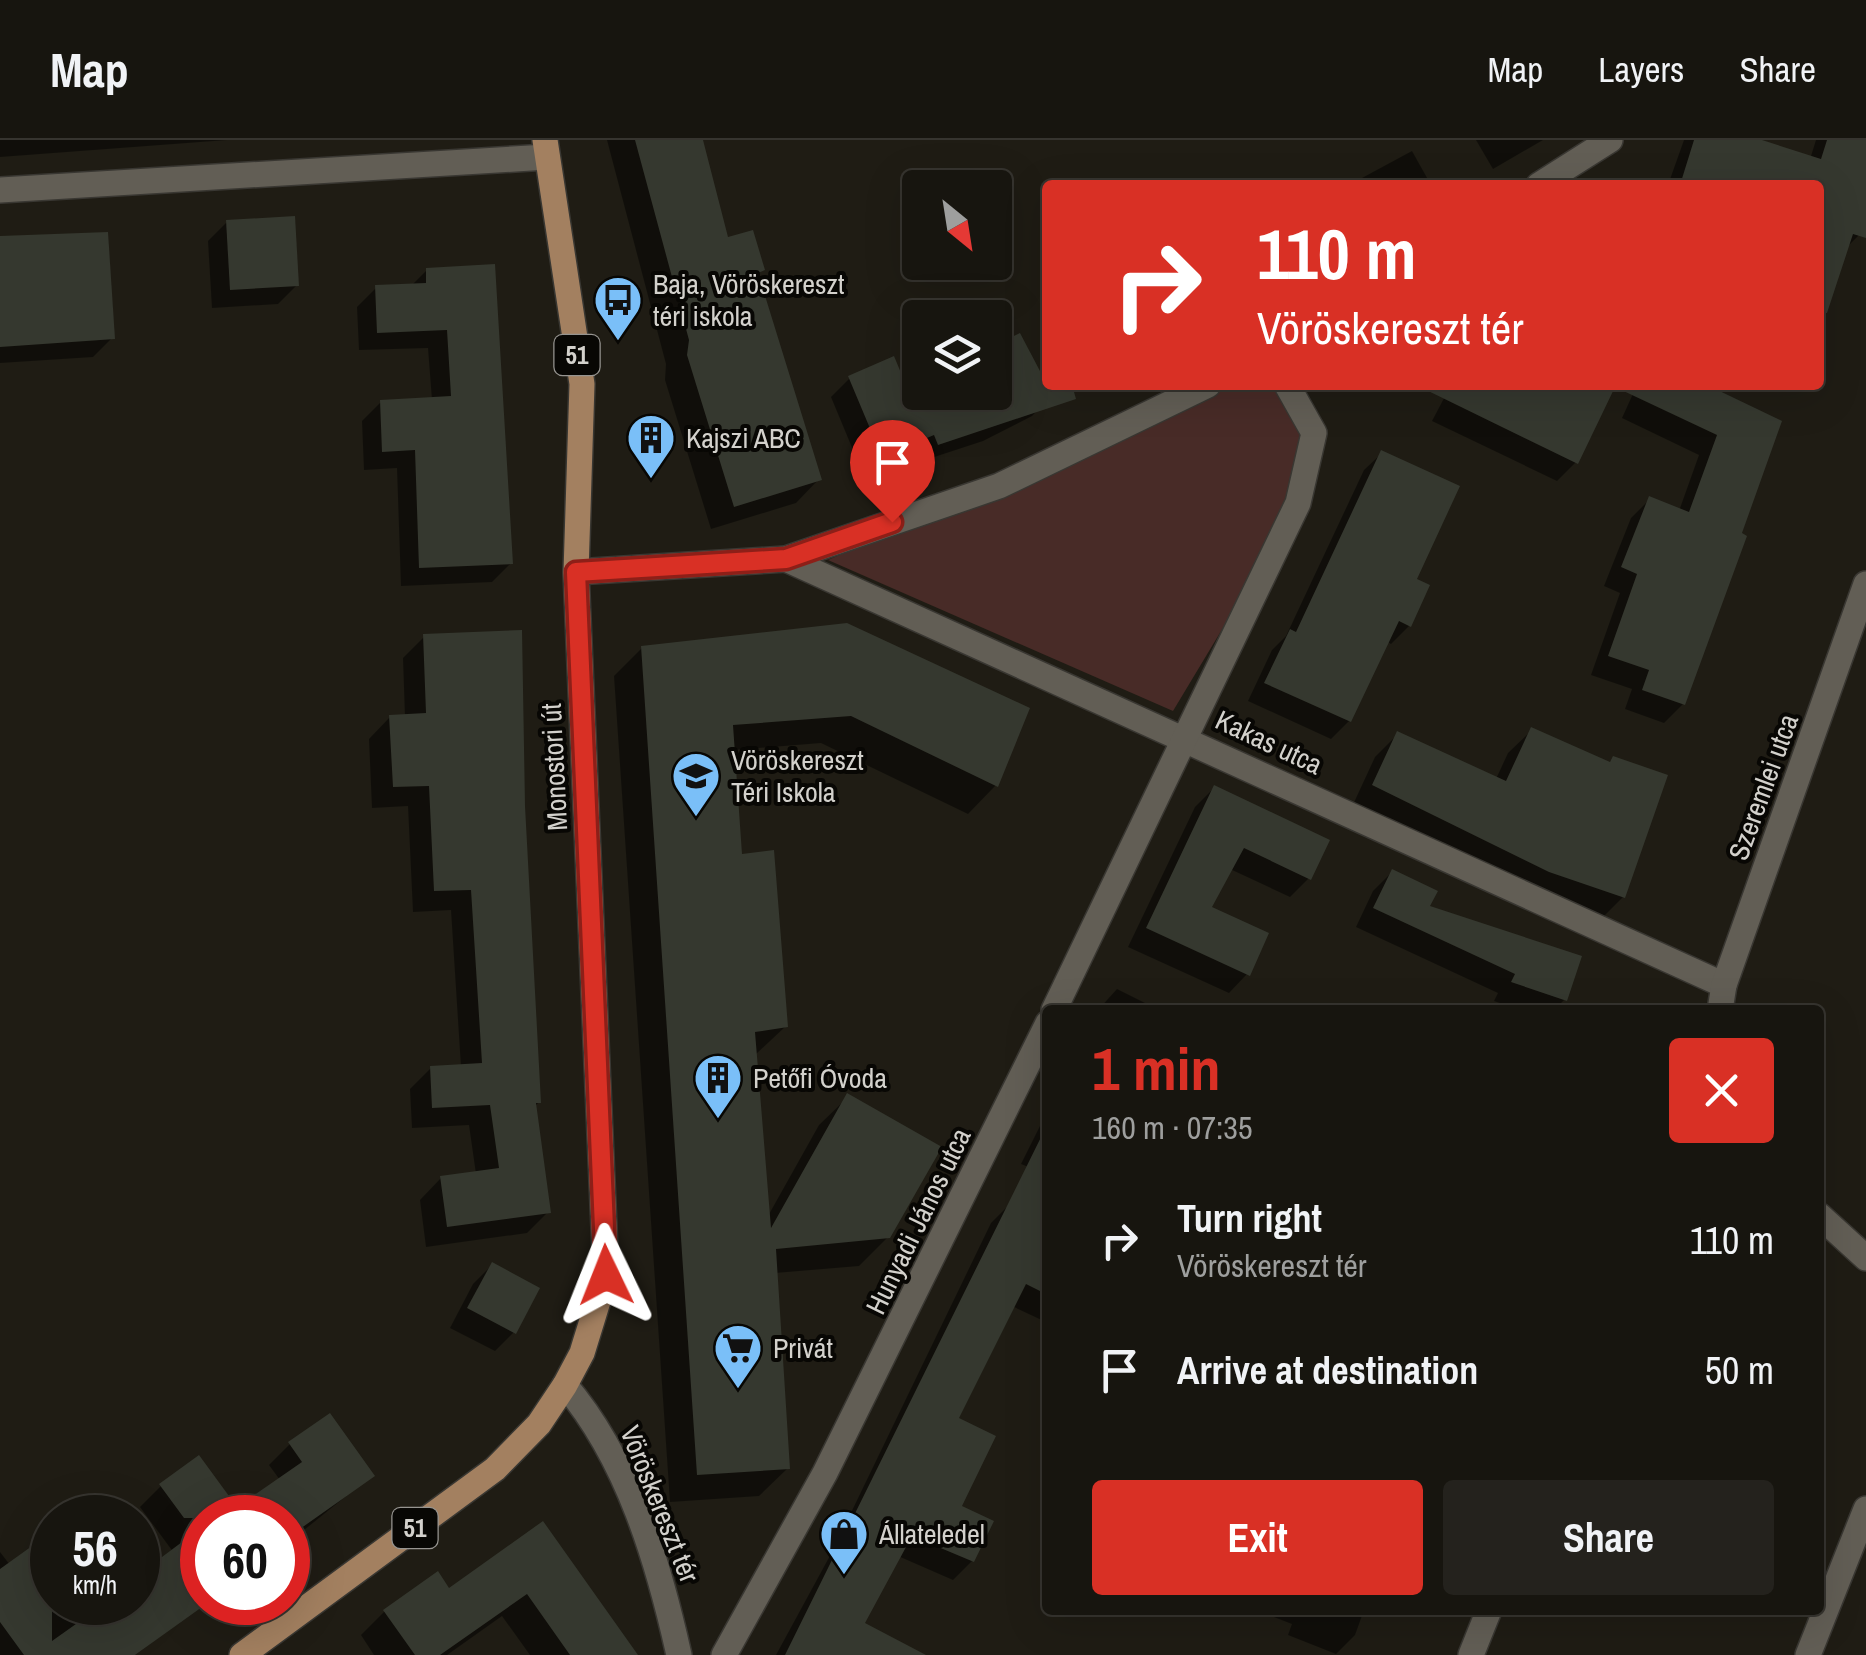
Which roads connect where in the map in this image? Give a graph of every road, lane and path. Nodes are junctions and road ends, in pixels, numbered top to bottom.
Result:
1 (1610, 140) edge
2 (546, 148) edge
3 (1547, 180) edge
4 (0, 190) edge
5 (1198, 390) edge
6 (1290, 390) edge
7 (786, 559) junction
8 (576, 572) junction
9 (1866, 584) edge
10 (1185, 737) junction
11 (1722, 997) edge
12 (1056, 1005) edge
13 (1042, 1034) edge
14 (1824, 1220) edge
15 (1866, 1258) edge
16 (565, 1385) junction
17 (1866, 1510) edge
18 (1487, 1615) edge
19 (242, 1655) edge
20 (679, 1655) edge
21 (724, 1655) edge
22 (1470, 1655) edge
23 (1808, 1655) edge

1 - 3 street
2 - 4 street
2 - 8 main road, Monostori út / 51
5 - 7 street
6 - 10 street
7 - 8 street
7 - 10 street, Kakas utca
8 - 16 main road, Monostori út / 51
9 - 11 street, Szeremlei utca
10 - 11 street, Kakas utca
10 - 12 street
13 - 21 street, Hunyadi János utca
14 - 15 street
16 - 19 main road, 51
16 - 20 street, Vöröskereszt tér
17 - 23 street
18 - 22 street

